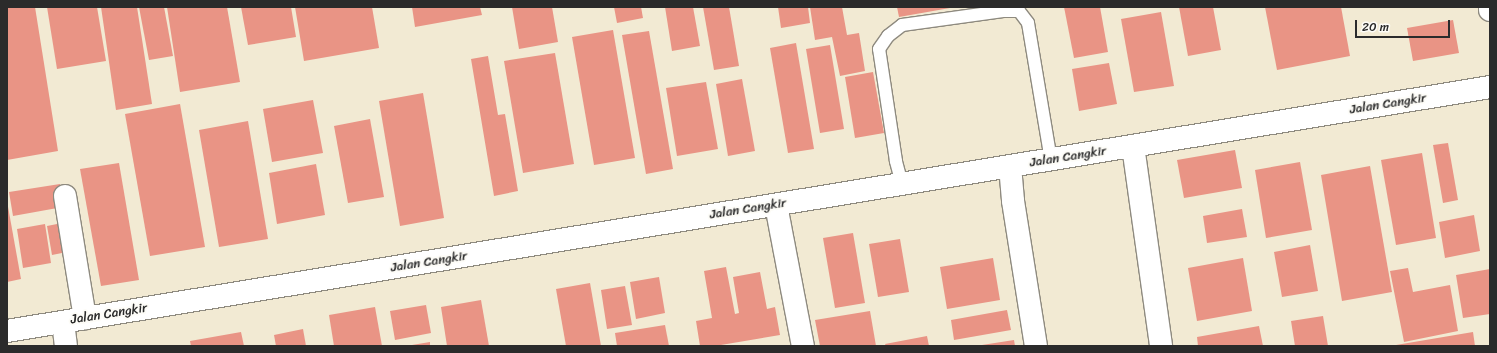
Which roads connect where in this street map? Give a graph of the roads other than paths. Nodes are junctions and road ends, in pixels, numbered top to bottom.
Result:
1 (1490, 87) edge
2 (1133, 146) junction
3 (1051, 160) junction
4 (1010, 166) junction
5 (902, 184) junction
6 (65, 196) dead end
7 (776, 205) junction
8 (85, 318) junction
9 (63, 322) junction
10 (7, 331) edge
11 (66, 346) edge
12 (803, 346) edge
13 (1036, 346) edge
14 (1161, 346) edge

1 - 2 street, Jalan Cangkir
2 - 3 street, Jalan Cangkir
2 - 14 street
3 - 4 street, Jalan Cangkir
3 - 5 lane
4 - 5 street, Jalan Cangkir
4 - 13 street
5 - 7 street, Jalan Cangkir
6 - 8 street
7 - 8 street, Jalan Cangkir
7 - 12 street
8 - 9 street, Jalan Cangkir
9 - 10 street, Jalan Cangkir
9 - 11 street

